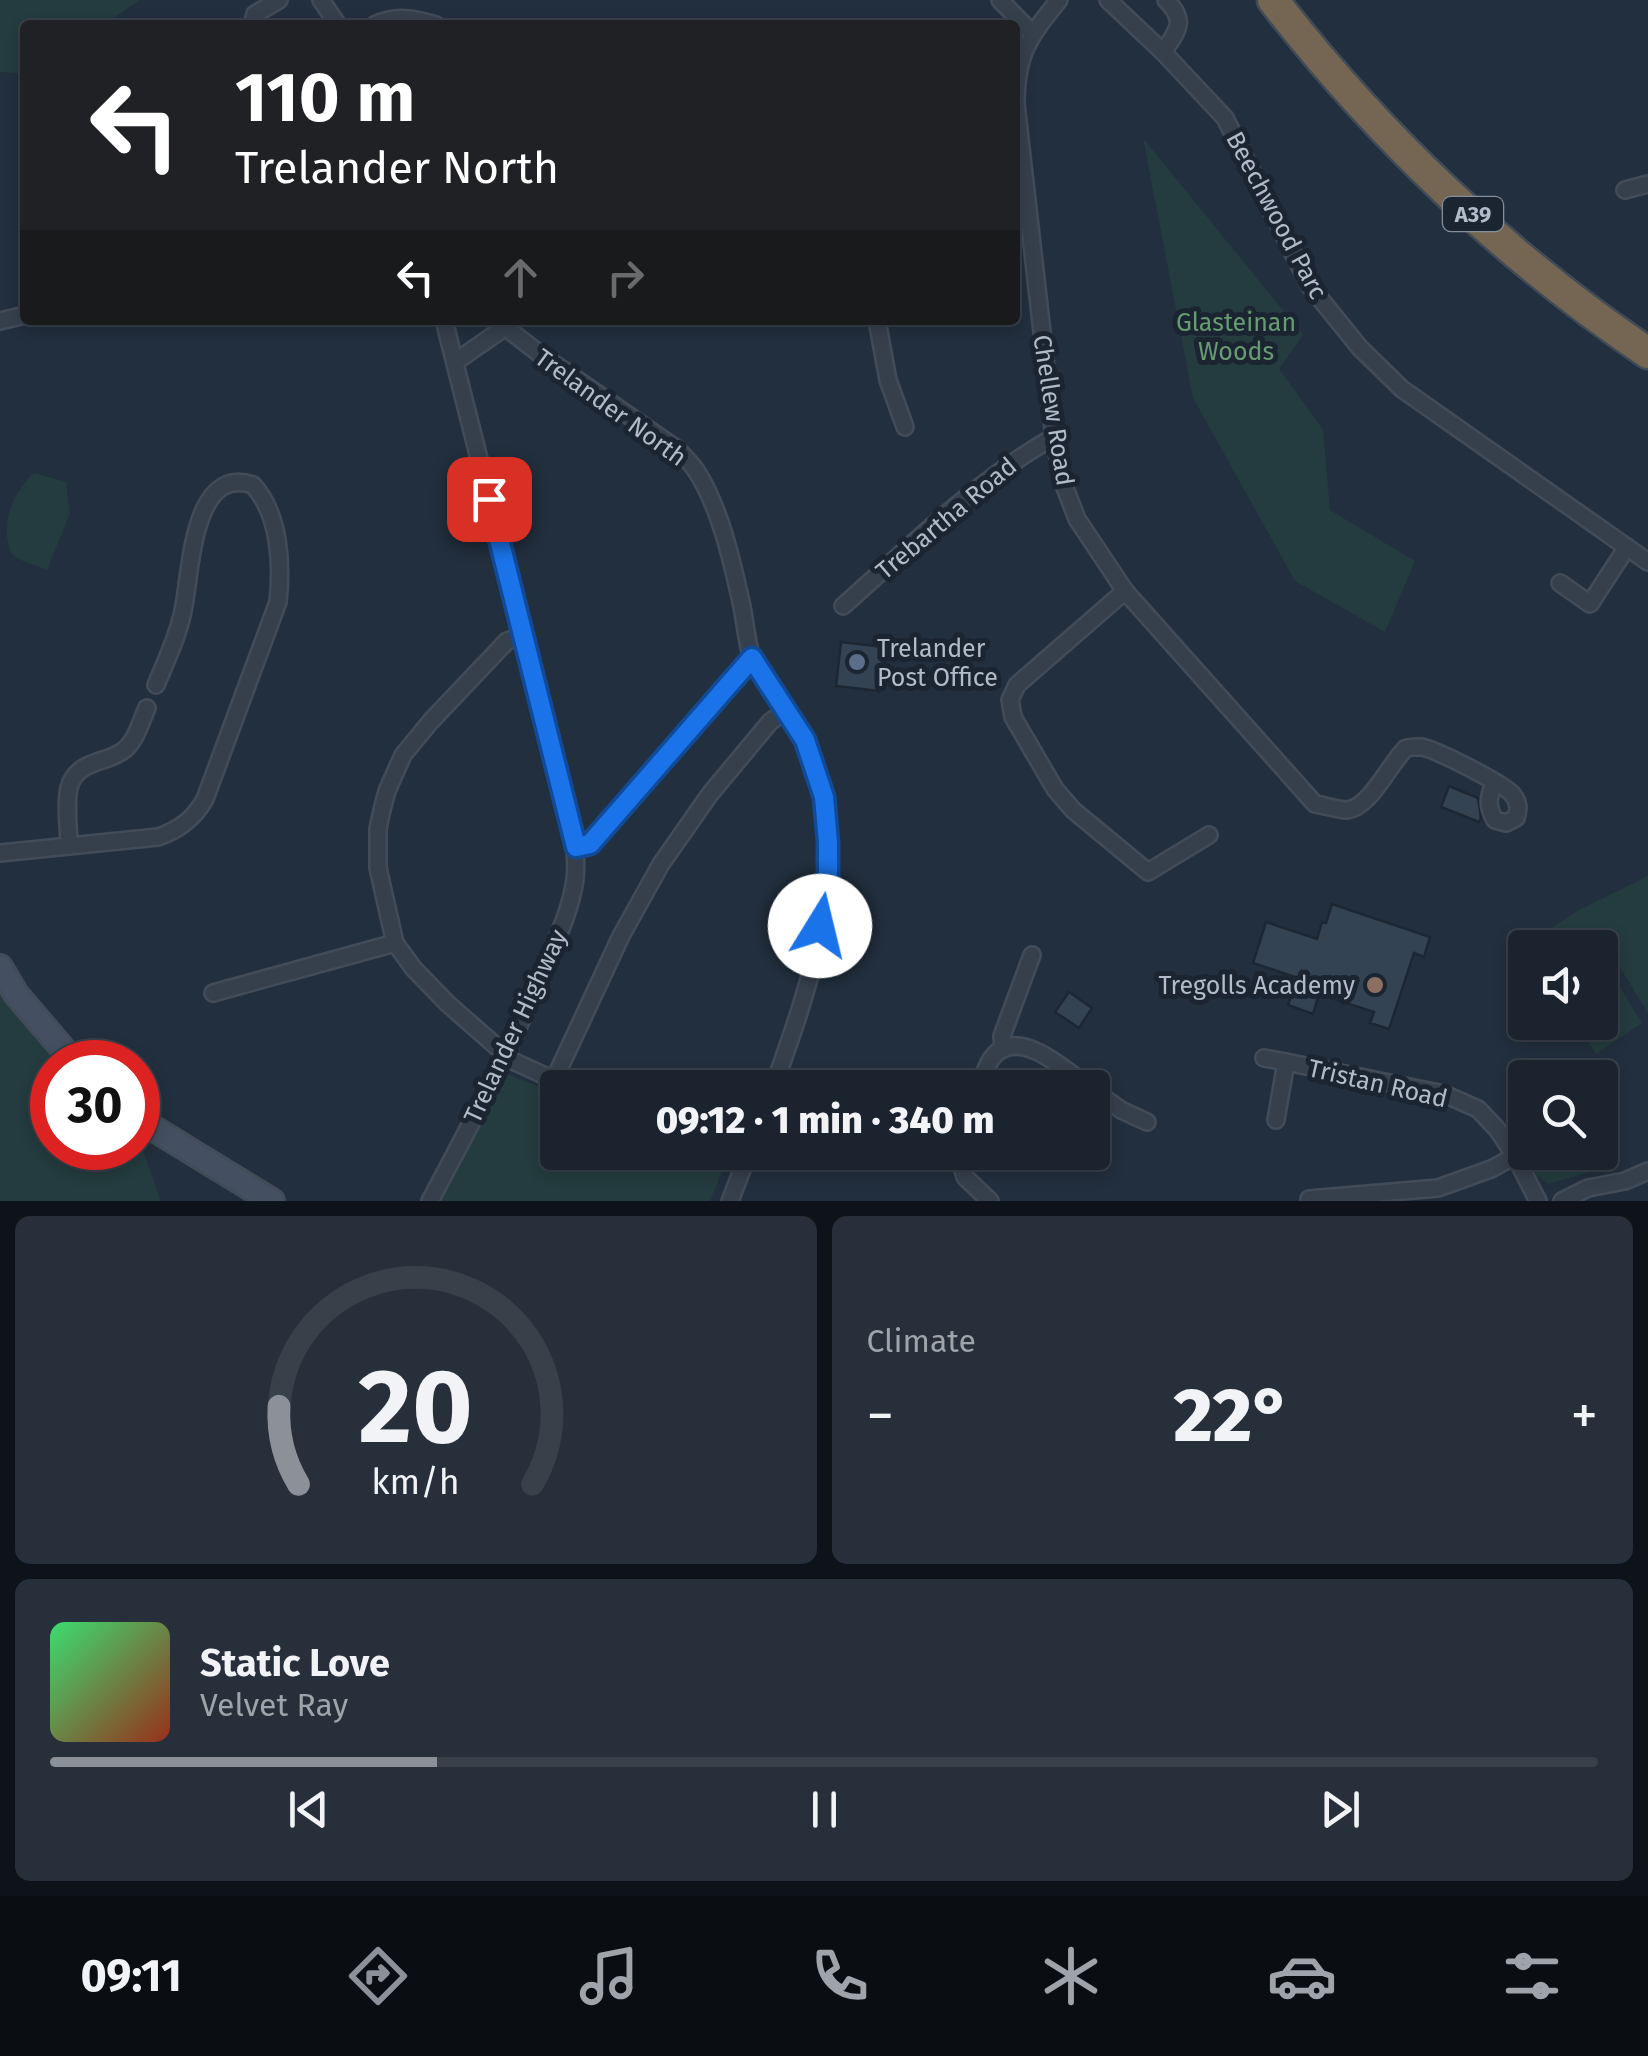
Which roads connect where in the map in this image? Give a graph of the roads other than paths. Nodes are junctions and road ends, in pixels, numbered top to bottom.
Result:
1 (279, 0) edge
2 (1000, 0) edge
3 (1060, 0) edge
4 (1108, 0) edge
5 (1166, 0) edge
6 (1253, 0) edge
7 (1273, 0) edge
8 (253, 20) edge
9 (392, 20) edge
10 (418, 20) edge
11 (1019, 20) edge
12 (1020, 21) edge
13 (1032, 34) junction
14 (1164, 52) junction
15 (1315, 55) junction
16 (1020, 66) edge
17 (1648, 184) edge
18 (1625, 190) dead end
19 (1021, 213) edge
20 (445, 325) edge
21 (499, 325) edge
22 (501, 325) edge
23 (878, 325) edge
24 (1648, 353) edge
25 (455, 362) junction
26 (905, 427) dead end
27 (1054, 437) junction
28 (1627, 547) junction
29 (1648, 562) edge
30 (1560, 584) dead end
31 (1125, 591) junction
32 (843, 606) dead end
33 (522, 636) junction
34 (752, 658) junction
35 (156, 685) dead end
36 (147, 708) dead end
37 (786, 710) junction
38 (1494, 782) dead end
39 (1209, 835) dead end
40 (70, 846) junction
41 (576, 847) junction
42 (0, 854) edge
43 (395, 943) junction
44 (1032, 955) dead end
45 (0, 967) edge
46 (213, 993) dead end
47 (55, 1040) edge
48 (1004, 1049) junction
49 (507, 1055) junction
50 (1264, 1058) dead end
51 (1286, 1062) junction
52 (559, 1070) edge
53 (780, 1070) edge
54 (986, 1070) edge
55 (1066, 1070) edge
56 (540, 1074) edge
57 (1110, 1101) edge
58 (1276, 1120) dead end
59 (1147, 1122) dead end
60 (160, 1132) edge
61 (1508, 1146) edge
62 (1508, 1160) edge
63 (743, 1170) edge
64 (963, 1170) edge
65 (1522, 1170) edge
66 (1648, 1171) edge
67 (1309, 1199) edge
68 (272, 1201) edge
69 (430, 1201) edge
70 (730, 1201) edge
71 (990, 1201) edge
72 (1538, 1201) edge
73 (1562, 1201) edge

1 - 8 street
2 - 11 street
3 - 13 street, Chellew Road
4 - 14 street, Beechwood Parc
5 - 14 street
6 - 15 highway, A39
7 - 15 highway, A39
9 - 10 street
12 - 13 street
13 - 16 street, Chellew Road
14 - 28 street, Beechwood Parc
15 - 24 highway, A39
17 - 18 street
19 - 27 street, Chellew Road
20 - 25 street, Trelander Highway
21 - 25 street
22 - 34 street, Trelander North
23 - 26 street
25 - 33 street, Trelander Highway
27 - 31 street, Chellew Road
27 - 32 street, Trebartha Road
28 - 29 street, Beechwood Parc
28 - 30 street
31 - 38 street, Chellew Road
31 - 39 street
33 - 41 street, Trelander Highway
33 - 43 street
34 - 37 street
34 - 41 street
35 - 40 street
36 - 40 street
37 - 52 street
37 - 53 street
40 - 42 street
41 - 49 street, Trelander Highway
43 - 46 street
43 - 49 street
44 - 48 street
45 - 47 street
48 - 54 street
48 - 55 street
49 - 56 street
49 - 69 street, Trelander Highway
50 - 51 street, Tristan Road
51 - 58 street, Tristan Road
51 - 61 street, Tristan Road
57 - 59 street
60 - 68 street
62 - 67 street
63 - 70 street
64 - 71 street
65 - 72 street, Tristan Road
66 - 73 street

